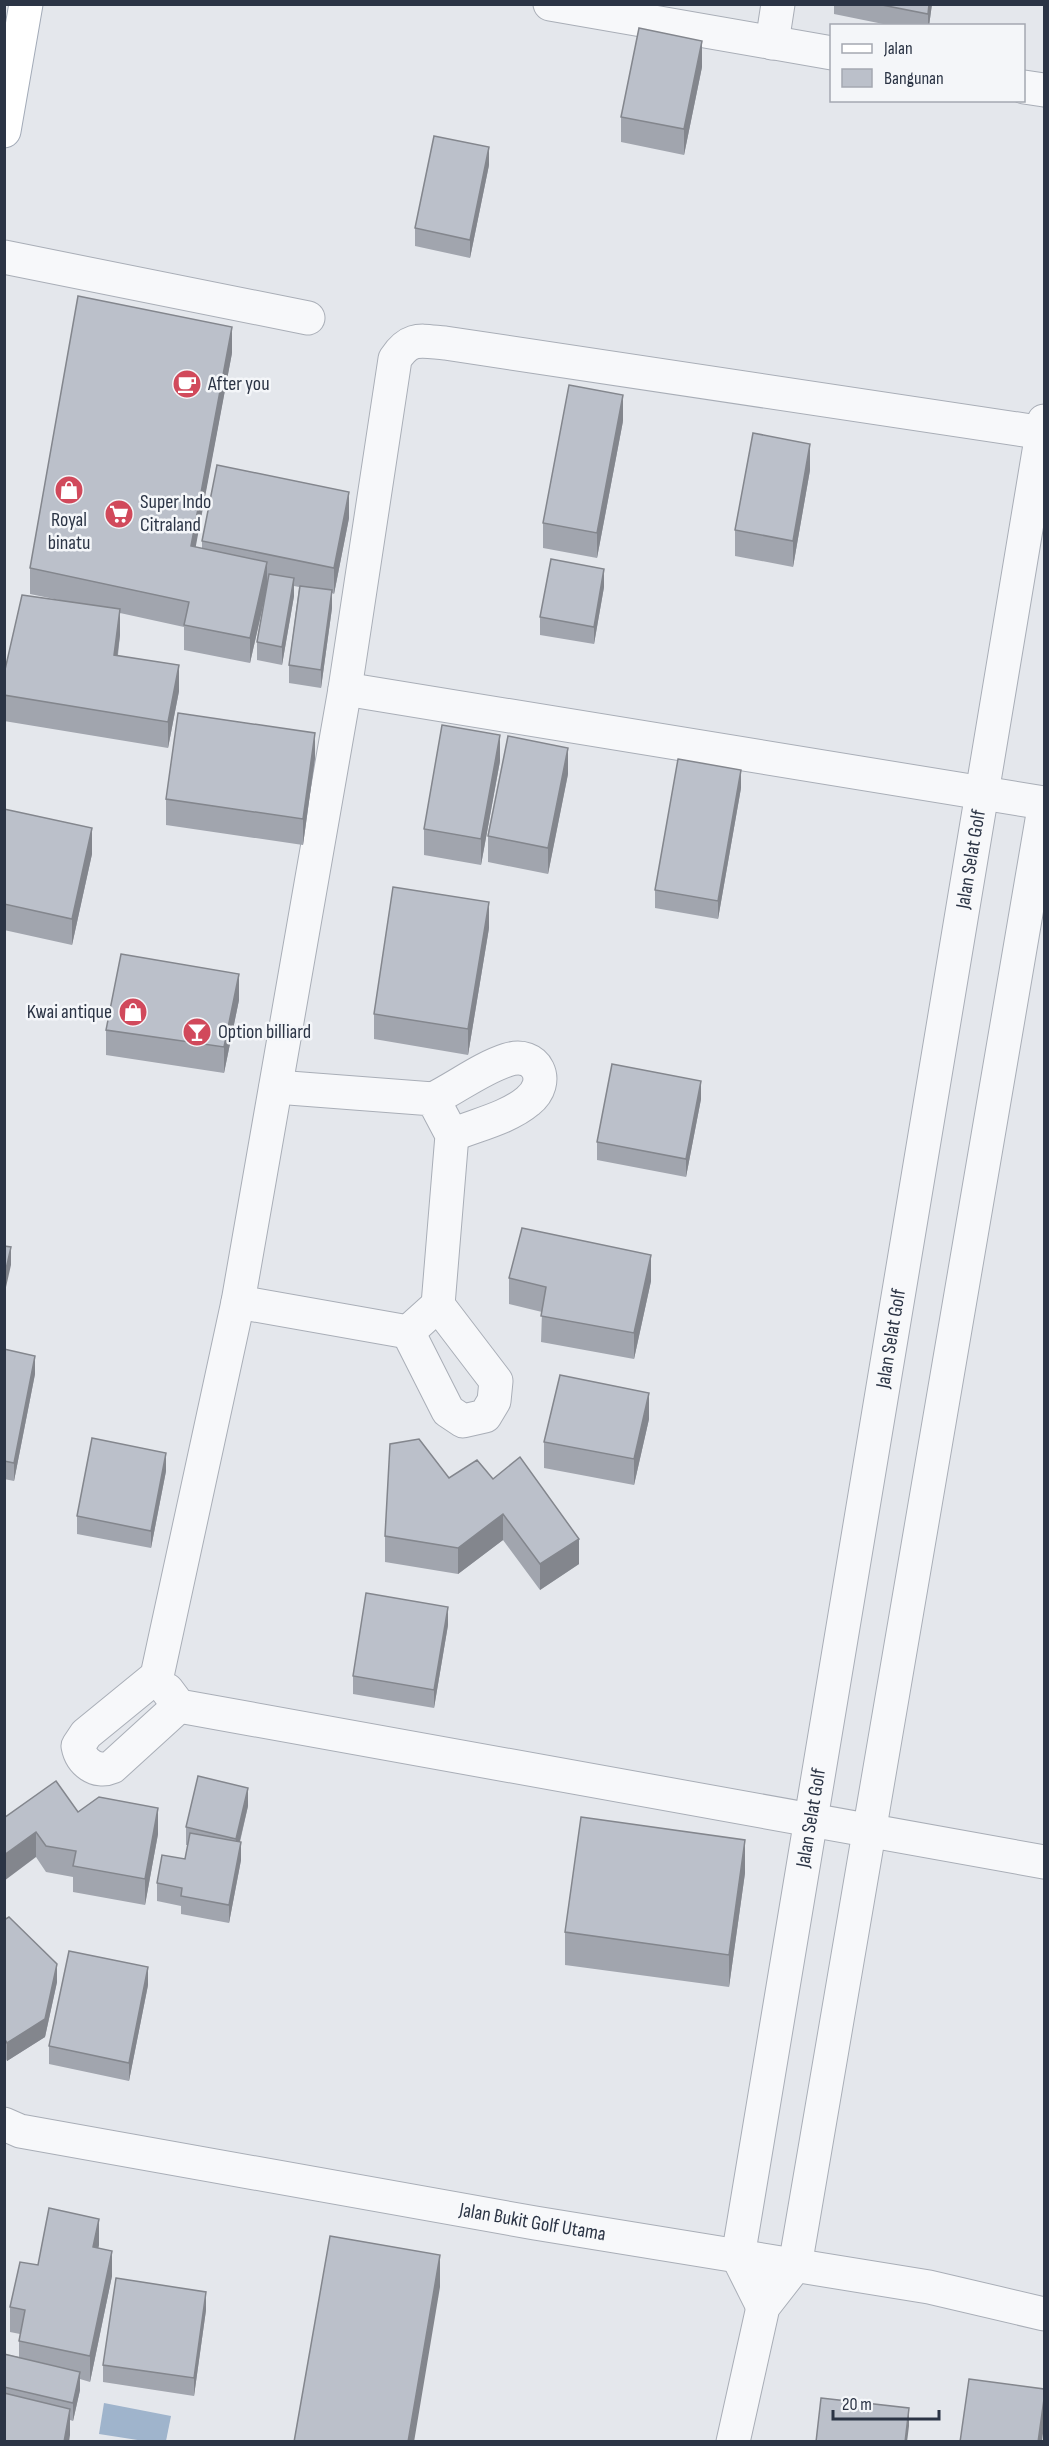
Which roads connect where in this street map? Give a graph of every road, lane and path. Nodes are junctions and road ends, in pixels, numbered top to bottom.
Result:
1 (26, 4) edge
2 (550, 4) edge
3 (778, 4) edge
4 (772, 43) junction
5 (830, 53) edge
6 (1025, 87) edge
7 (1044, 90) edge
8 (4, 131) edge
9 (4, 257) edge
10 (308, 318) dead end
11 (1044, 429) edge
12 (345, 689) junction
13 (982, 792) junction
14 (1044, 803) edge
15 (1044, 808) edge
16 (276, 1087) junction
17 (434, 1100) junction
18 (452, 1135) junction
19 (238, 1302) junction
20 (438, 1305) junction
21 (408, 1332) junction
22 (157, 1676) junction
23 (179, 1706) junction
24 (811, 1819) junction
25 (869, 1829) junction
26 (1044, 1862) edge
27 (10, 2130) edge
28 (738, 2257) junction
29 (795, 2266) junction
30 (763, 2307) junction
31 (1044, 2314) edge
32 (733, 2442) edge

1 - 8 main road
2 - 4 street
3 - 4 street
4 - 5 street
6 - 7 street
9 - 10 street
11 - 12 street
11 - 13 street, Jalan Selat Golf
12 - 13 street
12 - 16 street
13 - 14 street
13 - 24 street, Jalan Selat Golf
15 - 25 street
16 - 17 street
16 - 19 street
17 - 18 street
17 - 18 street
18 - 20 street
19 - 21 street
19 - 22 street
20 - 21 street
20 - 21 street
22 - 23 street
22 - 23 street
23 - 24 street
24 - 25 street
24 - 28 street, Jalan Selat Golf
25 - 26 street
25 - 29 street
27 - 28 street, Jalan Bukit Golf Utama
28 - 29 street, Jalan Bukit Golf Utama
28 - 30 street
29 - 30 street
29 - 31 street, Jalan Bukit Golf Utama
30 - 32 street

